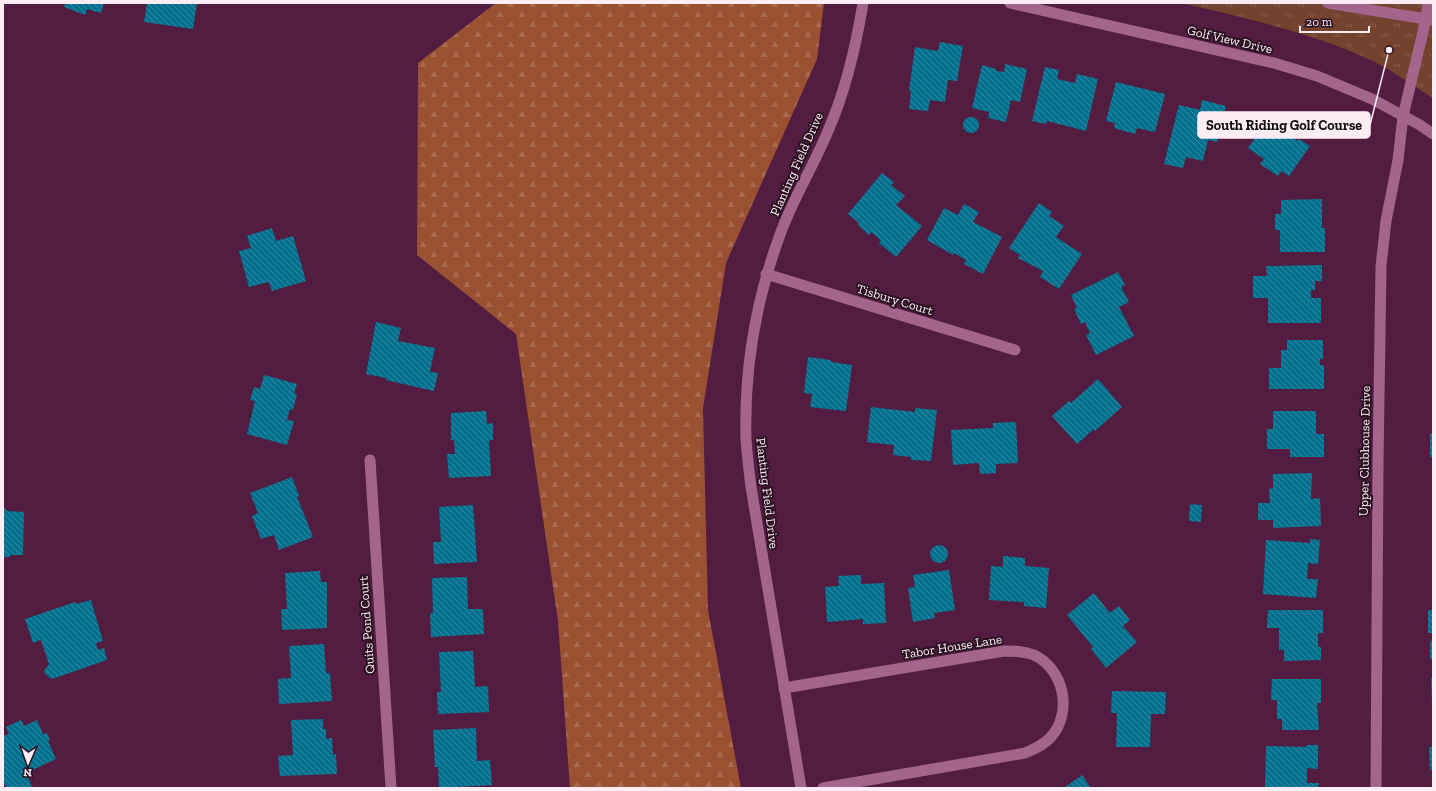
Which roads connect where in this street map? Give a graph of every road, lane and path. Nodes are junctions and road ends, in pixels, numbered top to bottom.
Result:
1 (863, 3) edge
2 (1010, 3) edge
3 (1328, 3) edge
4 (1428, 3) edge
5 (1369, 6) edge
6 (1430, 19) edge
7 (1403, 116) junction
8 (1433, 134) edge
9 (766, 274) junction
10 (1015, 350) dead end
11 (370, 460) dead end
12 (784, 688) junction
13 (391, 788) edge
14 (802, 788) edge
15 (823, 788) edge
16 (1376, 788) edge

1 - 9 street, Planting Field Drive
2 - 7 street, Golf View Drive
3 - 5 street
4 - 6 street, Upper Clubhouse Drive
5 - 6 street
6 - 7 street, Upper Clubhouse Drive
7 - 8 street, Golf View Drive
7 - 16 street, Upper Clubhouse Drive
9 - 10 street, Tisbury Court
9 - 12 street, Planting Field Drive
11 - 13 street, Quits Pond Court
12 - 14 street, Planting Field Drive
12 - 15 street, Tabor House Lane

